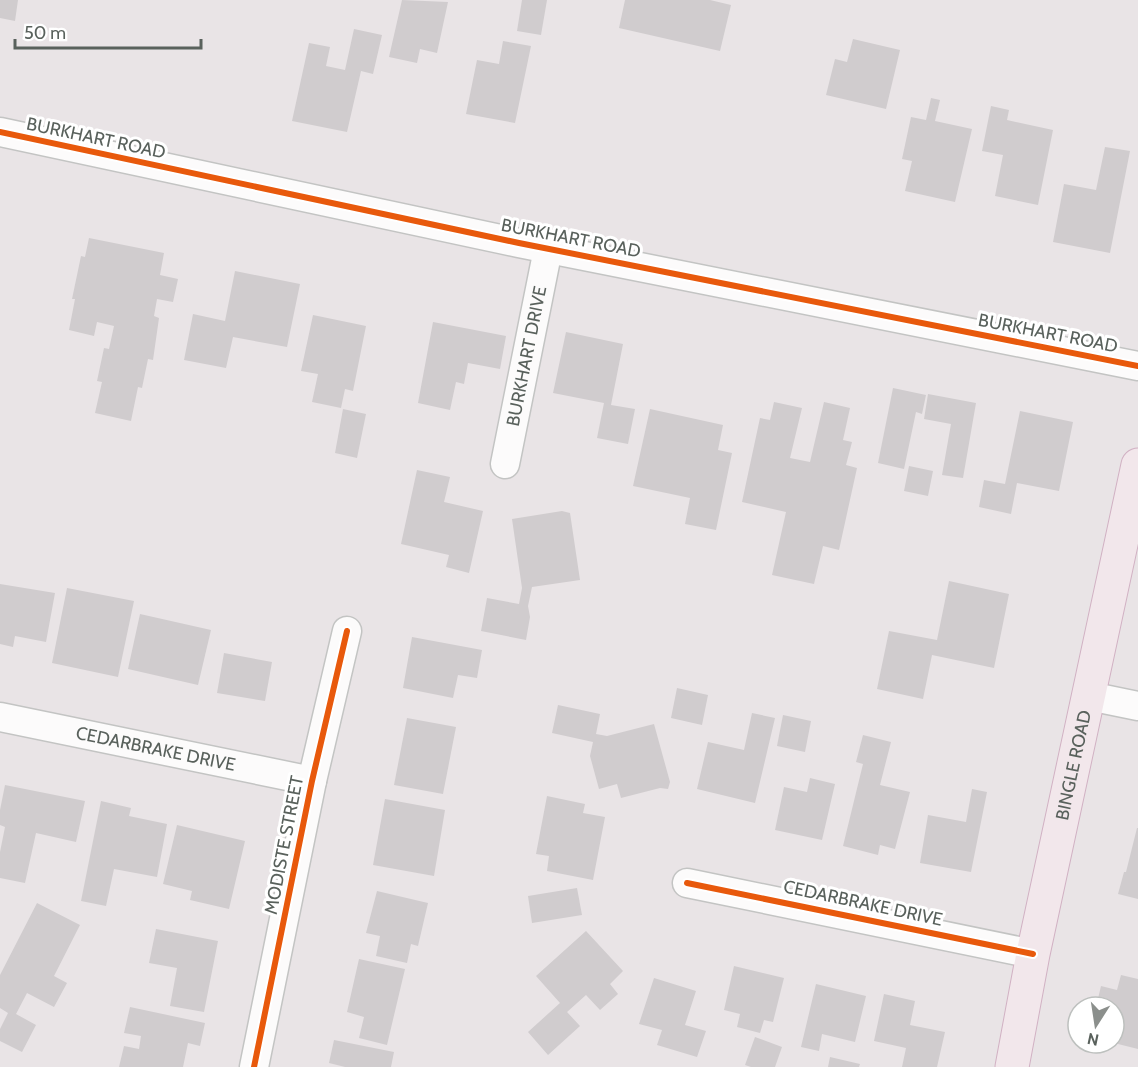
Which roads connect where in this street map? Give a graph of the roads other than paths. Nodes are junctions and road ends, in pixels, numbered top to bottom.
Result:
1 (0, 132) edge
2 (548, 249) junction
3 (1138, 366) edge
4 (506, 464) dead end
5 (1138, 465) edge
6 (347, 631) dead end
7 (1089, 696) junction
8 (1138, 706) edge
9 (0, 717) edge
10 (312, 781) junction
11 (687, 883) dead end
12 (1033, 954) junction
13 (254, 1067) edge
14 (1012, 1067) edge

1 - 2 street, BURKHART ROAD
2 - 3 street, BURKHART ROAD
2 - 4 street, BURKHART DRIVE
5 - 7 main road, BINGLE ROAD
6 - 10 street, MODISTE STREET
7 - 8 street
7 - 12 main road, BINGLE ROAD
9 - 10 street, CEDARBRAKE DRIVE
10 - 13 street, MODISTE STREET
11 - 12 street, CEDARBRAKE DRIVE
12 - 14 main road, BINGLE ROAD

